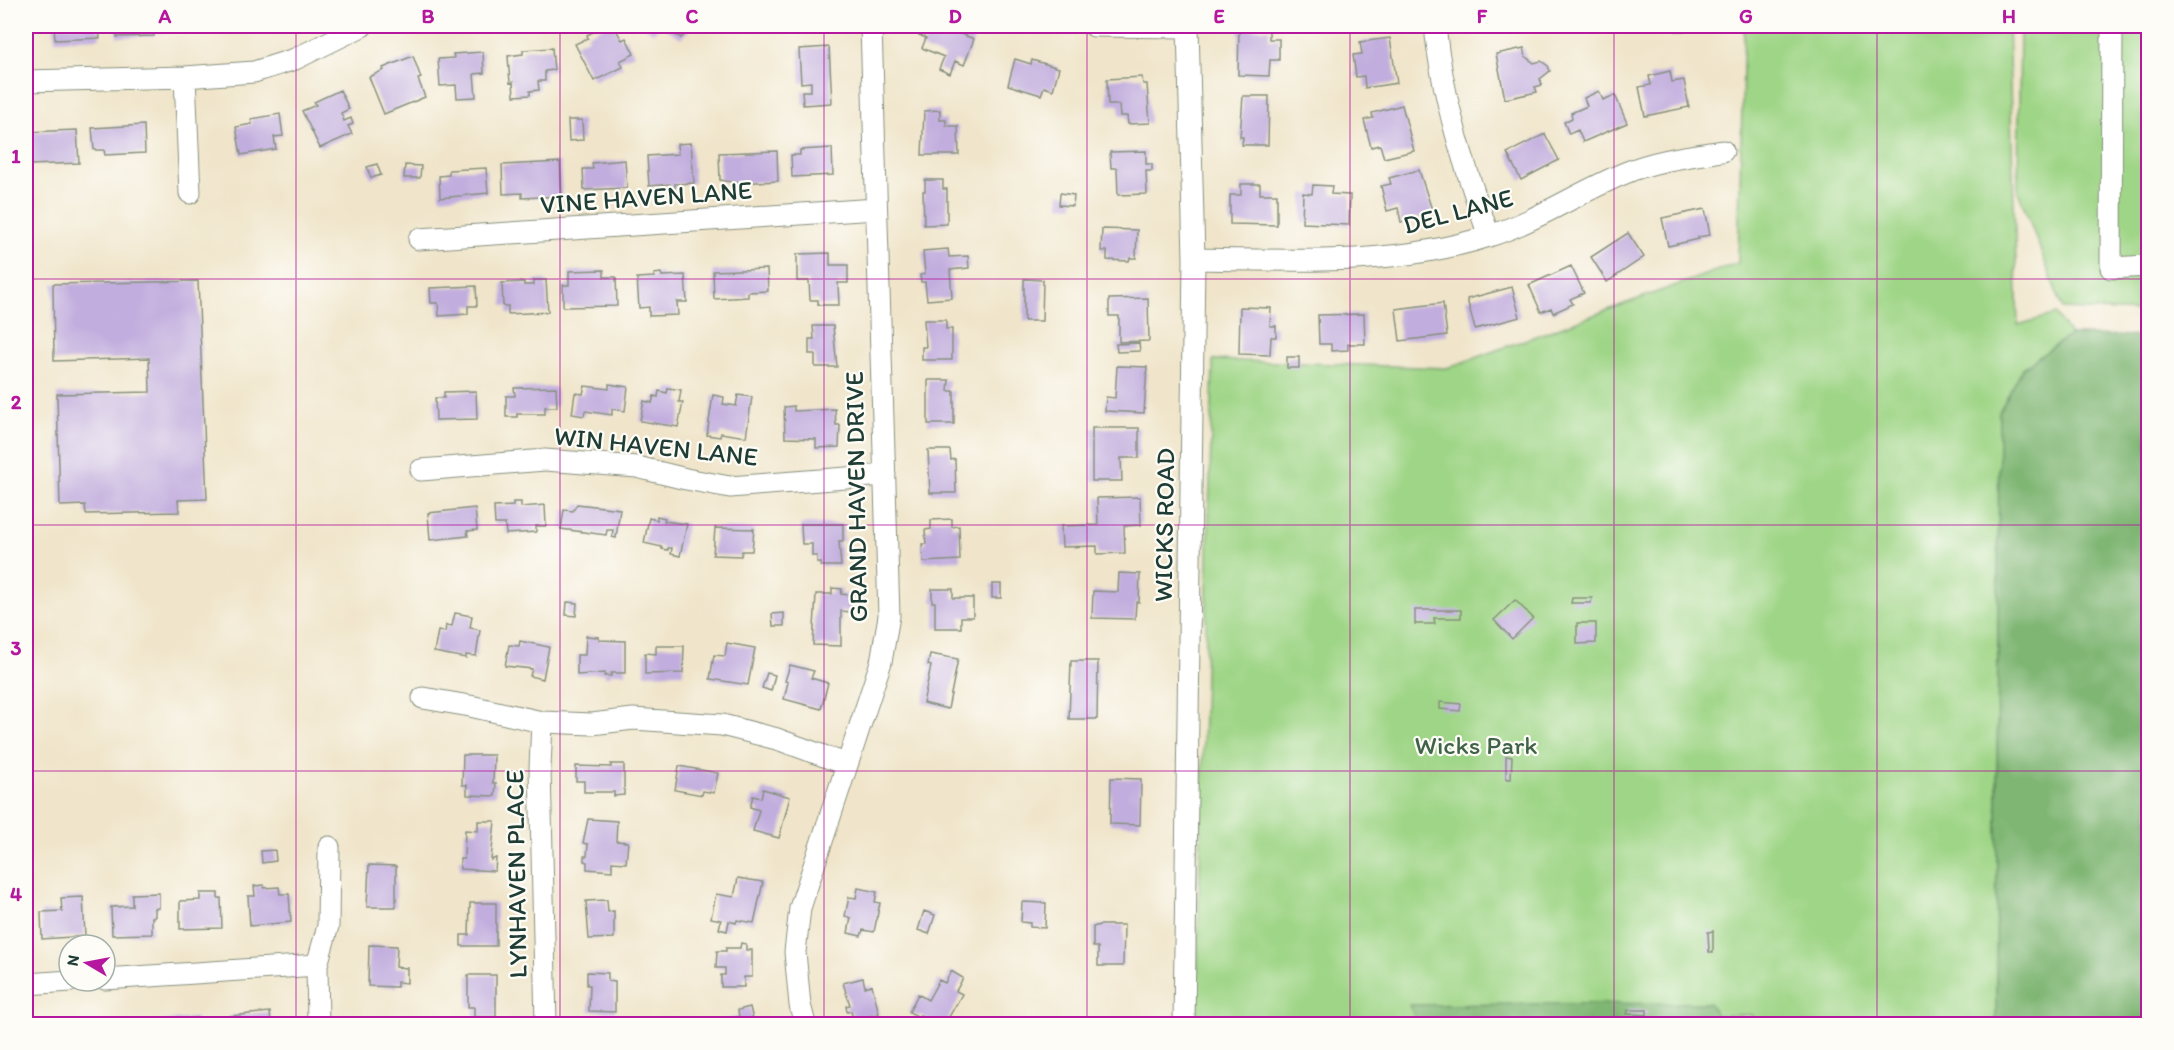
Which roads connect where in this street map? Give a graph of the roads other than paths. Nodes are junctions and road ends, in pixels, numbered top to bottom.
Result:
1 (362, 26) edge
2 (871, 26) edge
3 (1094, 26) edge
4 (1188, 26) edge
5 (1435, 26) edge
6 (2112, 26) edge
7 (186, 77) junction
8 (26, 81) edge
9 (1724, 151) dead end
10 (190, 193) dead end
11 (876, 209) junction
12 (1489, 236) junction
13 (419, 239) dead end
14 (1194, 259) junction
15 (2148, 266) edge
16 (421, 470) dead end
17 (885, 475) junction
18 (423, 698) dead end
19 (542, 722) junction
20 (846, 764) junction
21 (329, 847) dead end
22 (317, 965) junction
23 (117, 978) edge
24 (57, 982) edge
25 (26, 984) edge
26 (318, 1024) edge
27 (546, 1024) edge
28 (805, 1024) edge
29 (1184, 1024) edge

1 - 7 street
2 - 11 street, GRAND HAVEN DRIVE
3 - 4 street
4 - 14 street, WICKS ROAD
5 - 12 street
6 - 15 street
7 - 8 street
7 - 10 street
9 - 12 street, DEL LANE
11 - 13 street, VINE HAVEN LANE
11 - 17 street, GRAND HAVEN DRIVE
12 - 14 street, DEL LANE
14 - 29 street, WICKS ROAD
16 - 17 street, WIN HAVEN LANE
17 - 20 street, GRAND HAVEN DRIVE
18 - 19 street
19 - 20 street
19 - 27 street, LYNHAVEN PLACE
20 - 28 street, GRAND HAVEN DRIVE
21 - 22 street
22 - 23 street
22 - 26 street
24 - 25 street

